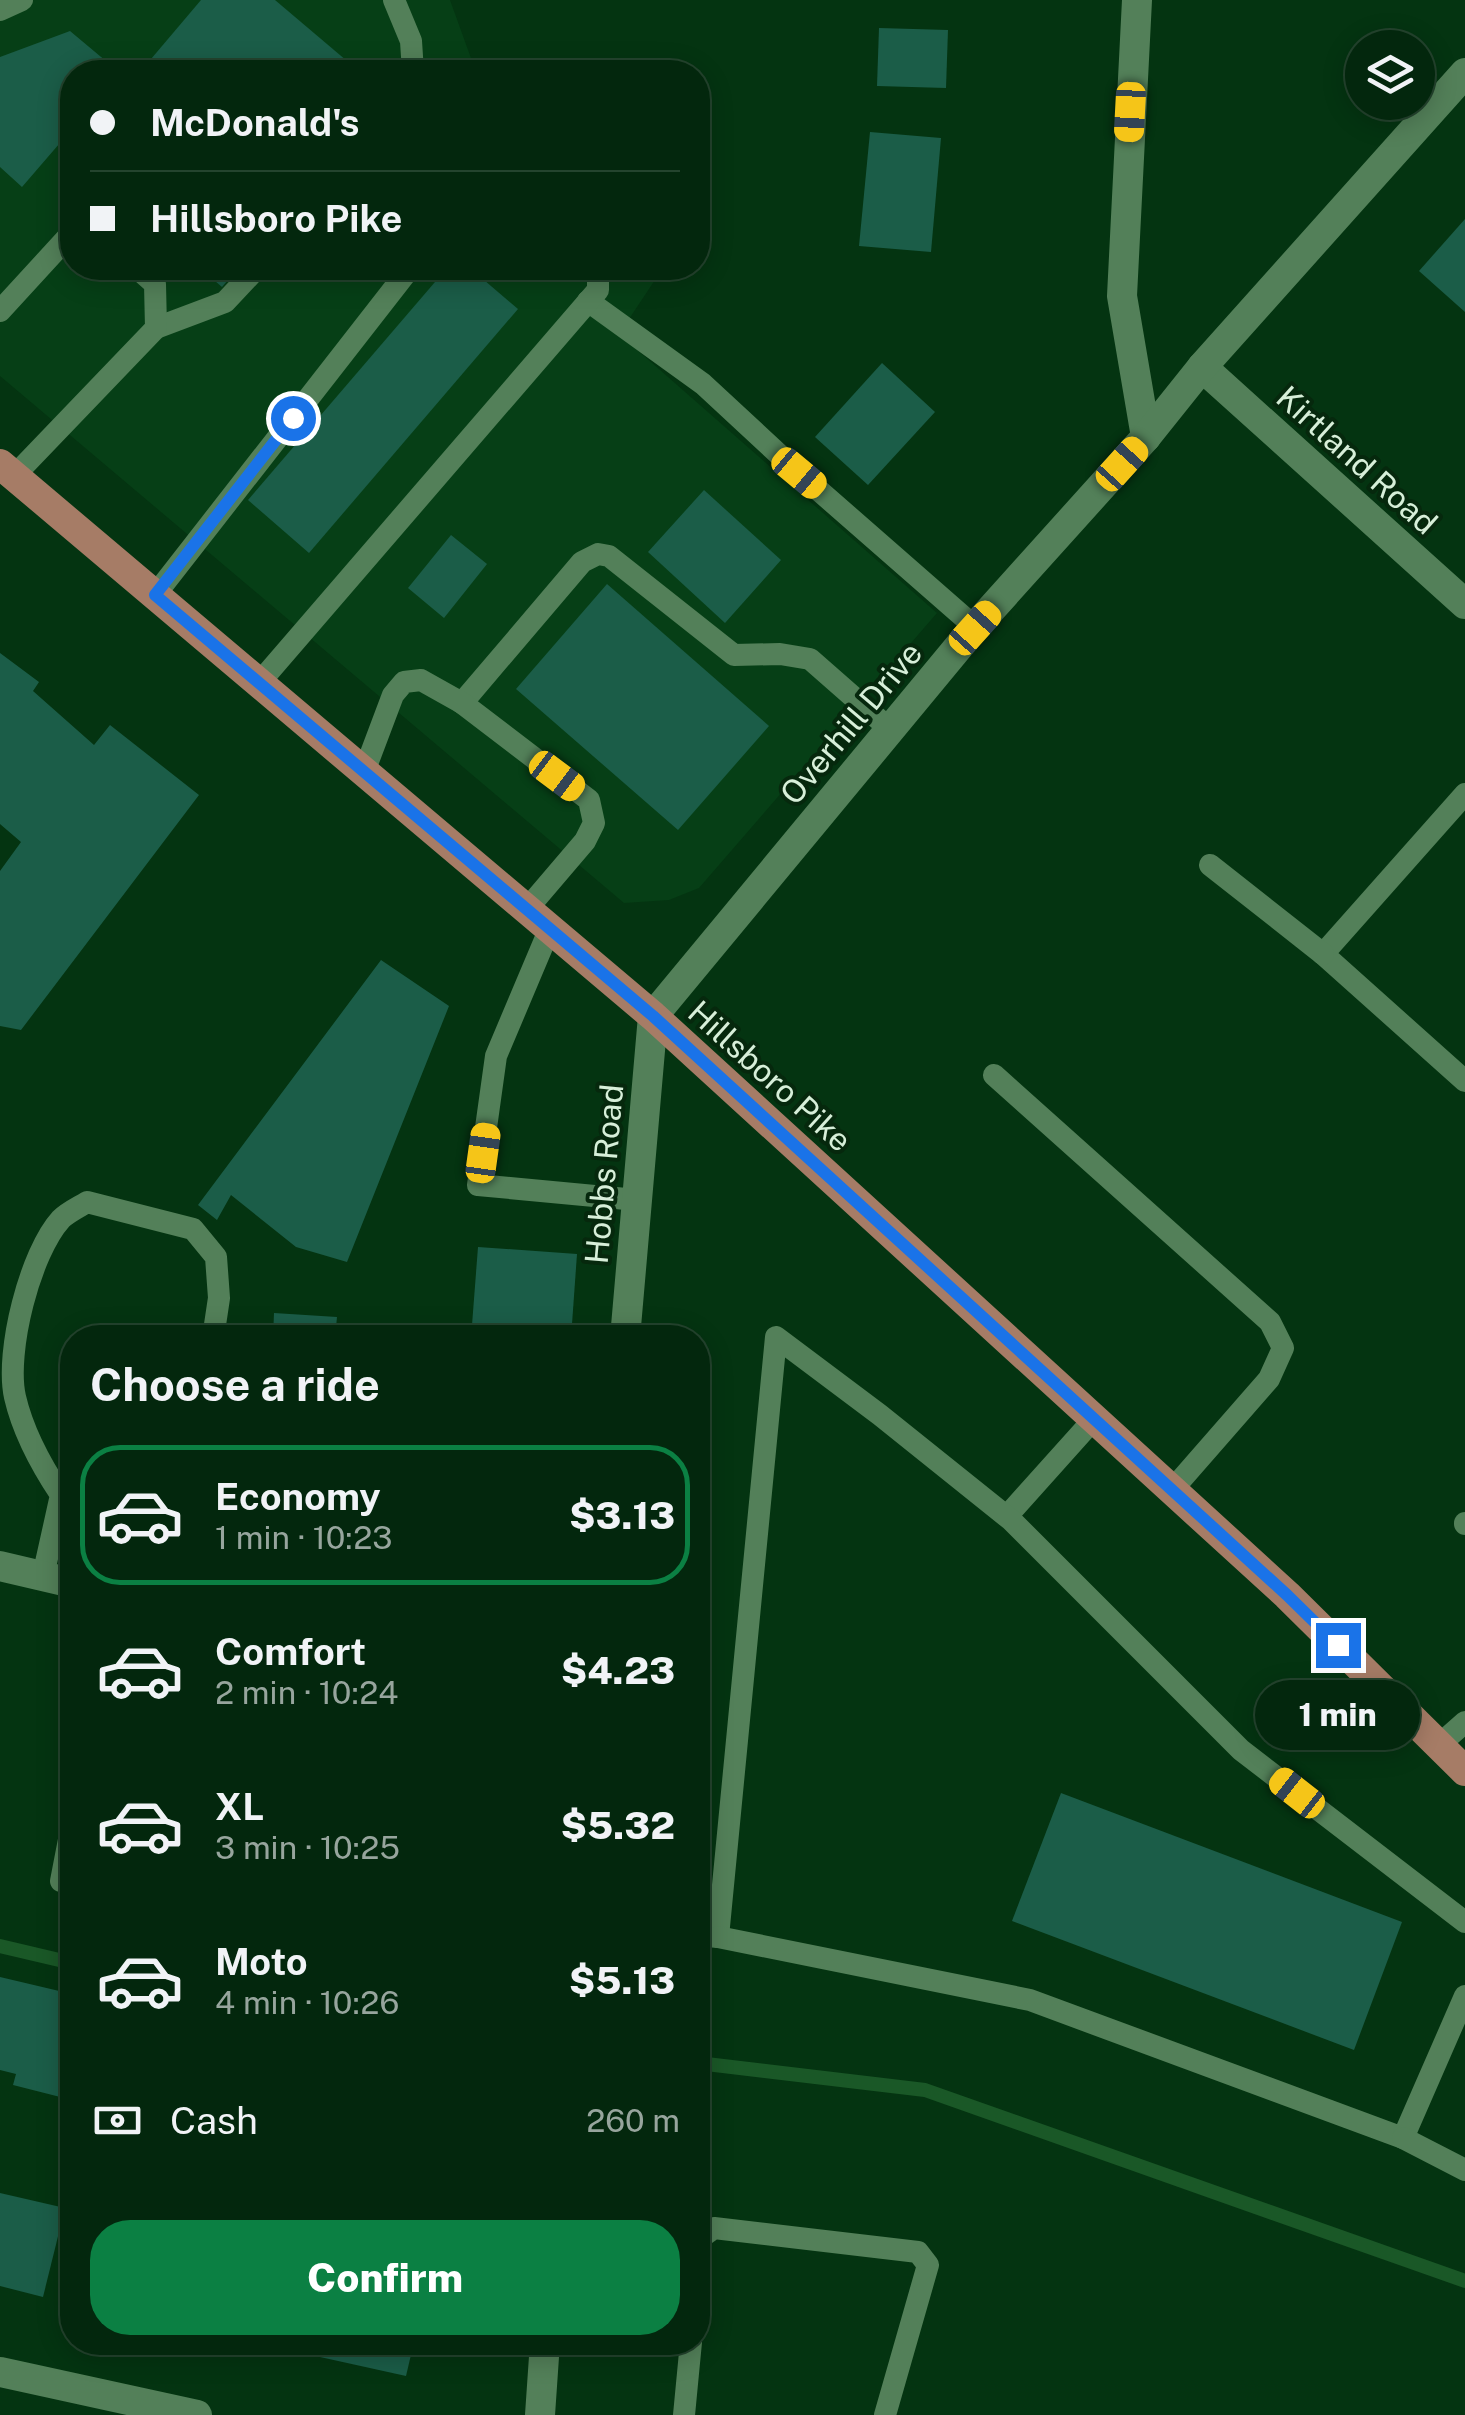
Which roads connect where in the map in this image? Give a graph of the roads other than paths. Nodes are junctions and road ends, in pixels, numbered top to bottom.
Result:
1 (22, 0) edge
2 (394, 0) edge
3 (1137, 0) edge
4 (0, 10) edge
5 (412, 60) edge
6 (1465, 73) edge
7 (60, 246) edge
8 (150, 280) edge
9 (246, 280) edge
10 (401, 280) edge
11 (598, 280) edge
12 (588, 301) junction
13 (1, 310) edge
14 (156, 328) junction
15 (1202, 367) junction
16 (1146, 437) junction
17 (7, 470) edge
18 (155, 595) junction
19 (1465, 604) edge
20 (975, 628) junction
21 (259, 683) junction
22 (462, 703) junction
23 (892, 730) junction
24 (364, 772) junction
25 (1465, 794) edge
26 (1210, 865) dead end
27 (538, 919) junction
28 (1323, 954) junction
29 (653, 1016) junction
30 (994, 1076) dead end
31 (1465, 1082) edge
32 (637, 1200) junction
33 (215, 1325) edge
34 (626, 1325) edge
35 (1094, 1419) junction
36 (1172, 1490) junction
37 (60, 1493) edge
38 (1006, 1516) junction
39 (60, 1523) edge
40 (0, 1566) edge
41 (58, 1580) edge
42 (1465, 1722) edge
43 (1439, 1746) junction
44 (1465, 1771) edge
45 (710, 1918) edge
46 (1465, 1922) edge
47 (710, 1936) edge
48 (1465, 1996) edge
49 (1404, 2138) junction
50 (1465, 2170) edge
51 (710, 2231) edge
52 (545, 2355) edge
53 (690, 2355) edge
54 (0, 2372) edge
55 (198, 2415) edge
56 (540, 2415) edge
57 (684, 2415) edge
58 (885, 2415) edge

1 - 4 lane
2 - 5 lane
3 - 16 street
6 - 15 street, Overhill Drive
7 - 13 lane
8 - 14 lane
9 - 14 lane
10 - 18 lane
11 - 12 lane
12 - 20 lane
12 - 21 lane
14 - 17 lane
15 - 16 street, Overhill Drive
15 - 19 street, Kirtland Road
16 - 20 street, Overhill Drive
17 - 18 main road, Hillsboro Pike
18 - 21 main road, Hillsboro Pike
20 - 23 street, Overhill Drive
21 - 24 main road, Hillsboro Pike
22 - 23 lane
22 - 24 lane
22 - 27 lane
23 - 29 street, Overhill Drive
24 - 27 main road, Hillsboro Pike
25 - 28 lane
26 - 28 lane
27 - 29 main road, Hillsboro Pike
27 - 32 lane
28 - 31 lane
29 - 32 street, Hobbs Road
29 - 35 main road, Hillsboro Pike
30 - 36 lane
32 - 34 street, Hobbs Road
33 - 37 lane
35 - 36 main road, Hillsboro Pike
35 - 38 lane
36 - 43 main road, Hillsboro Pike
38 - 45 lane
38 - 46 lane
39 - 41 lane
40 - 41 street
42 - 43 lane
43 - 44 main road, Hillsboro Pike
47 - 49 lane
48 - 49 lane
49 - 50 lane
51 - 58 lane
52 - 56 street
53 - 57 lane
54 - 55 street

